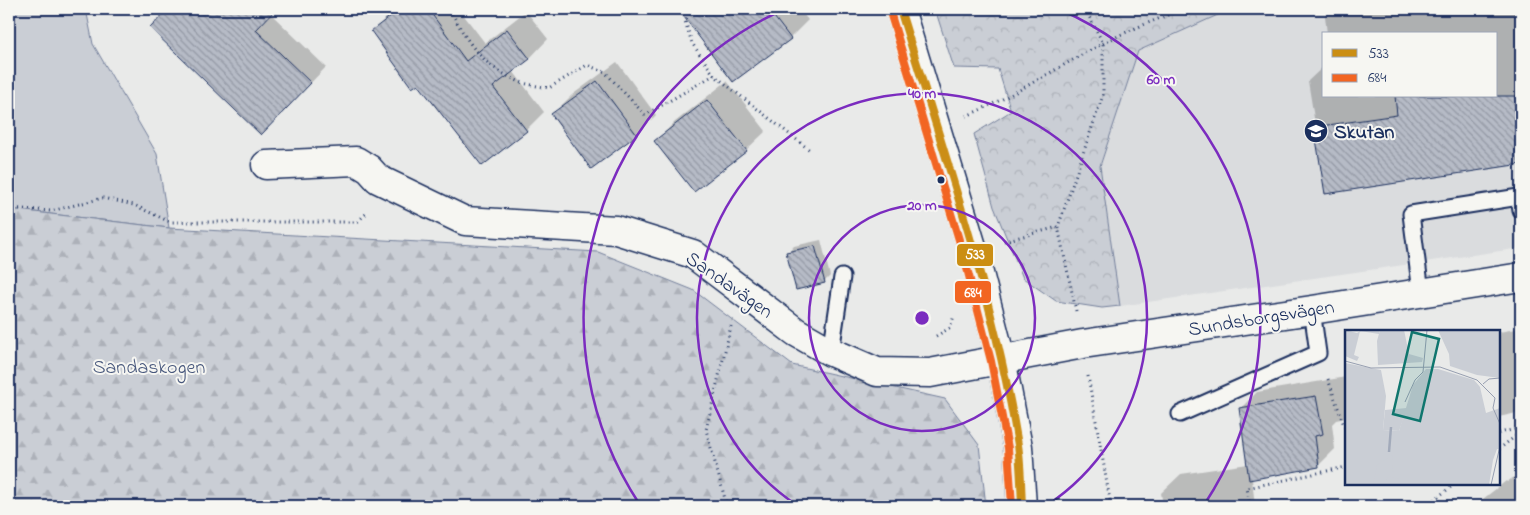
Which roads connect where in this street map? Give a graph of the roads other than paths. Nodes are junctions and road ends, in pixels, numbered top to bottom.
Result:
1 (900, 9) edge
2 (266, 165) dead end
3 (1521, 210) edge
4 (842, 277) dead end
5 (1521, 277) edge
6 (1421, 292) junction
7 (1312, 310) junction
8 (831, 352) junction
9 (1001, 359) junction
10 (1180, 414) dead end
11 (1022, 506) edge

1 - 9 street
2 - 8 street, Sandavägen
3 - 6 lane
4 - 8 lane
5 - 6 street, Sundsborgsvägen
6 - 7 street, Sundsborgsvägen
7 - 9 street, Sundsborgsvägen
7 - 10 lane
8 - 9 street, Sandavägen
9 - 11 street

